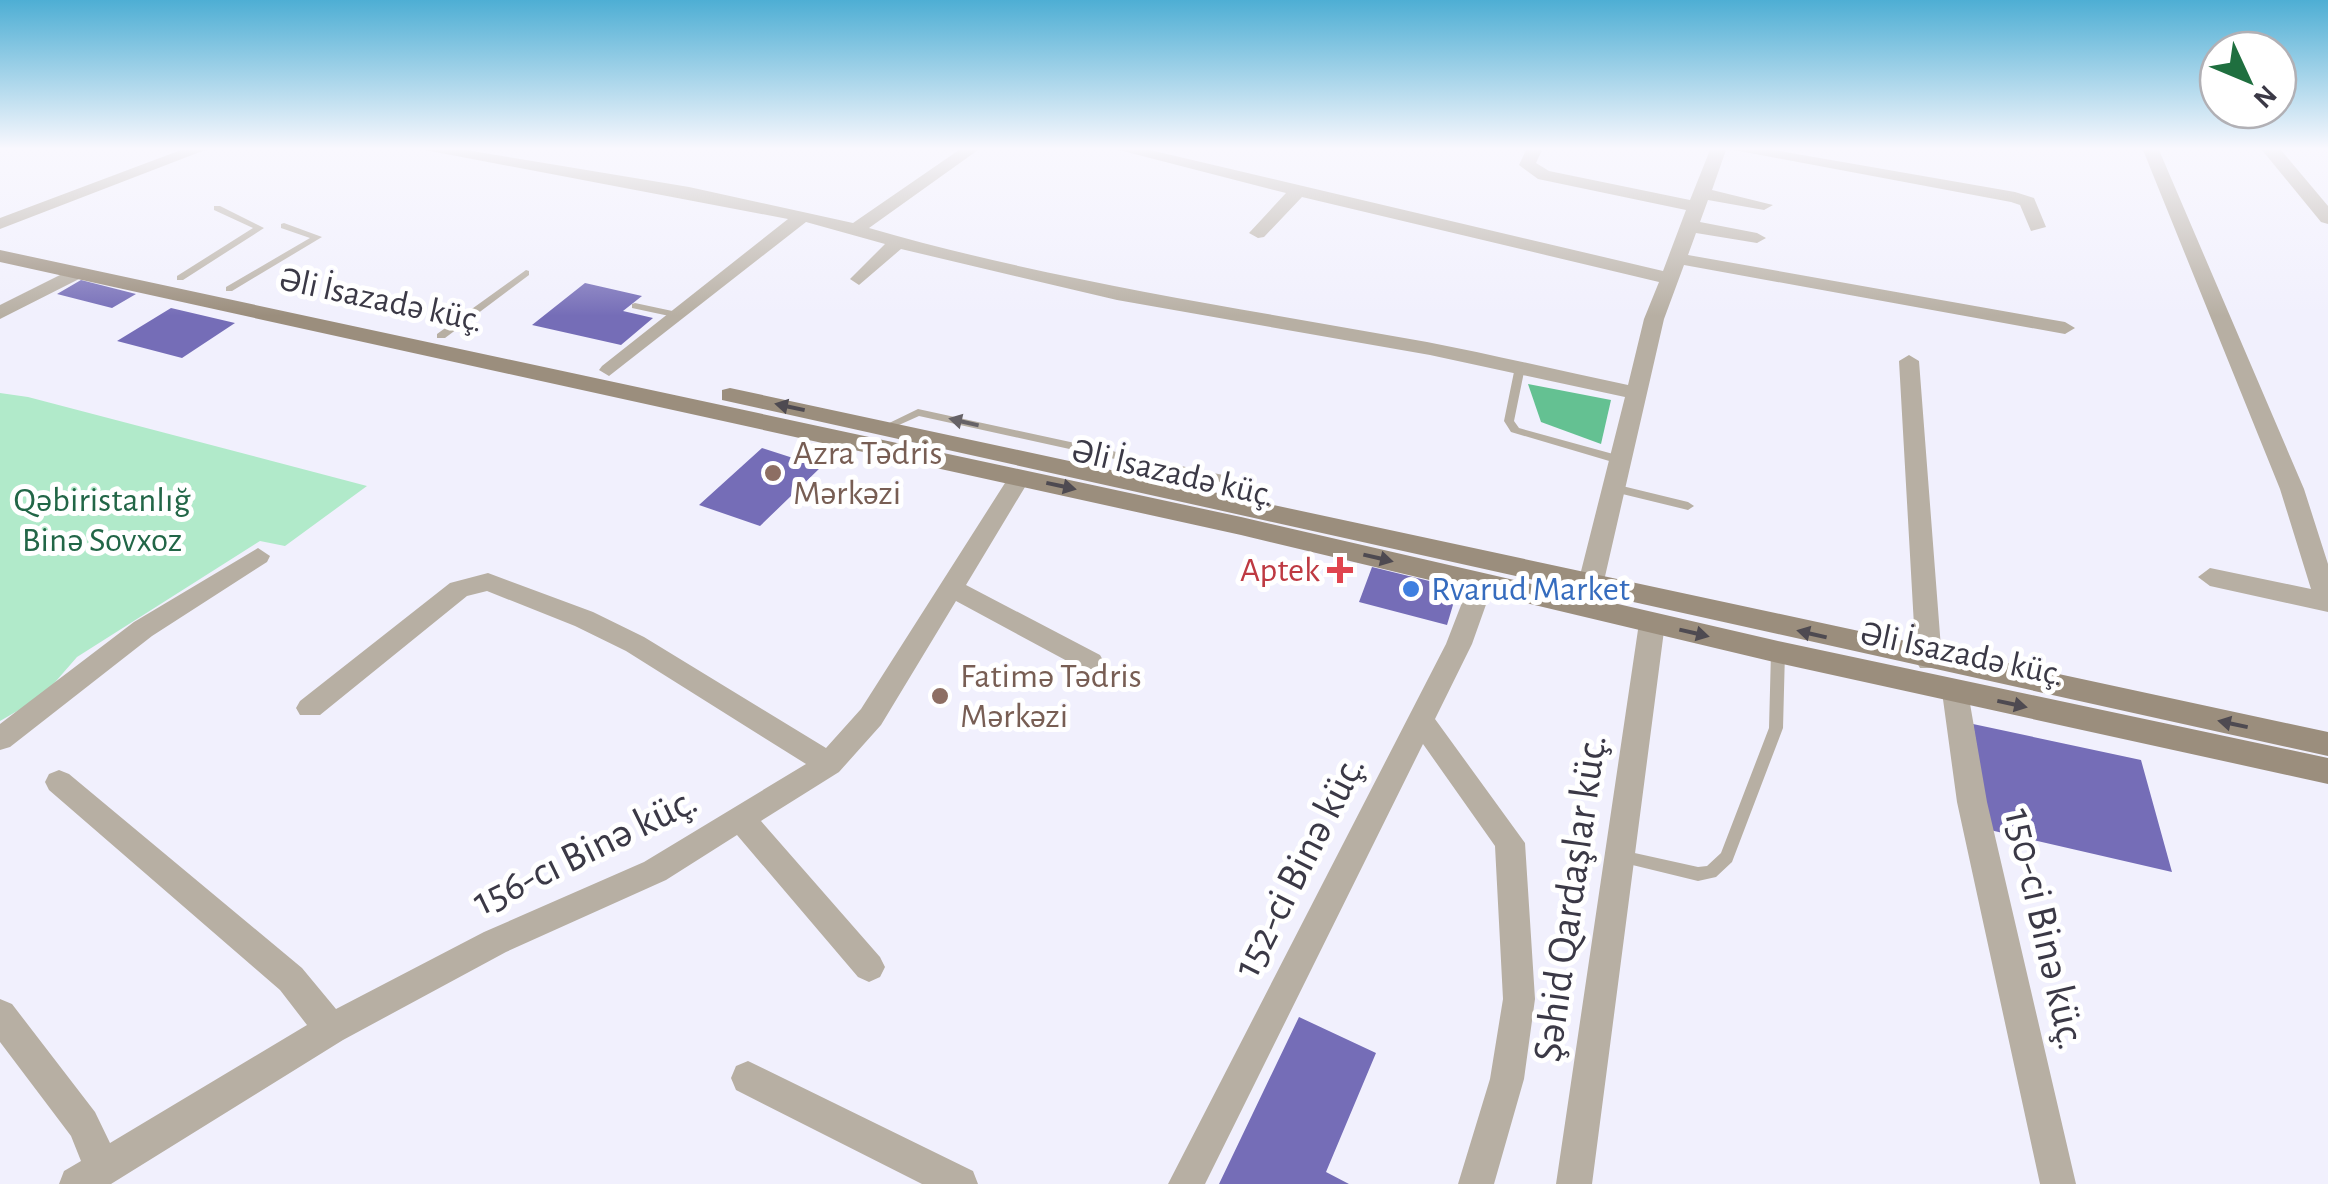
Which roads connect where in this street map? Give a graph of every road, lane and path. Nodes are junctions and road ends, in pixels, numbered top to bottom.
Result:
1 (47, 205) edge
2 (744, 205) edge
3 (889, 205) edge
4 (1285, 205) edge
5 (1357, 205) edge
6 (1678, 205) edge
7 (1696, 205) edge
8 (1760, 205) edge
9 (2029, 205) edge
10 (2174, 205) edge
11 (217, 208) dead end
12 (1695, 209) junction
13 (804, 216) junction
14 (0, 224) edge
15 (284, 226) dead end
16 (2037, 227) dead end
17 (856, 228) junction
18 (1258, 234) dead end
19 (0, 238) edge
20 (1757, 238) dead end
21 (898, 242) junction
22 (0, 256) edge
23 (88, 267) junction
24 (1671, 268) junction
25 (526, 273) dead end
26 (180, 278) junction
27 (859, 278) dead end
28 (229, 289) junction
29 (635, 306) dead end
30 (0, 313) edge
31 (674, 314) junction
32 (2065, 328) dead end
33 (441, 336) junction
34 (1909, 361) dead end
35 (1520, 368) junction
36 (600, 377) junction
37 (1635, 393) junction
38 (1620, 460) junction
39 (1020, 477) junction
40 (1614, 488) junction
41 (1688, 506) dead end
42 (258, 556) dead end
43 (2210, 577) dead end
44 (1482, 582) junction
45 (949, 587) junction
46 (1587, 595) junction
47 (2328, 602) edge
48 (1654, 611) junction
49 (1778, 652) junction
50 (1930, 660) junction
51 (1091, 662) dead end
52 (1955, 692) junction
53 (310, 708) dead end
54 (1421, 720) junction
55 (0, 739) edge
56 (2328, 744) edge
57 (829, 764) junction
58 (2328, 771) edge
59 (59, 782) dead end
60 (742, 820) junction
61 (1618, 855) junction
62 (869, 967) dead end
63 (0, 1015) edge
64 (331, 1029) junction
65 (748, 1078) dead end
66 (90, 1176) edge
67 (960, 1184) edge
68 (1186, 1184) edge
69 (1476, 1184) edge
70 (1574, 1184) edge
71 (2058, 1184) edge

1 - 14 street
2 - 13 street
3 - 17 street
4 - 18 street
5 - 24 street
6 - 12 street
7 - 12 street
8 - 12 street
9 - 16 street
10 - 47 street
11 - 26 lane
12 - 20 street
12 - 24 street
13 - 17 street
13 - 31 street
15 - 28 lane
17 - 21 street
19 - 23 main road, Əli İsazadə küç.
21 - 27 street
21 - 35 street
22 - 23 main road, Əli İsazadə küç.
23 - 26 main road, Əli İsazadə küç.
23 - 30 street
23 - 36 main road, Əli İsazadə küç.
24 - 32 street
24 - 37 street
25 - 33 lane
26 - 28 main road, Əli İsazadə küç.
28 - 33 main road, Əli İsazadə küç.
29 - 31 lane
31 - 36 street
33 - 36 main road, Əli İsazadə küç.
34 - 50 street
35 - 37 street
35 - 38 lane
36 - 39 main road, Əli İsazadə küç.
46 -> 36 main road, Əli İsazadə küç.
37 - 38 street
38 - 40 street
39 -> 44 main road, Əli İsazadə küç.
39 - 45 street, 156-cı Binə küç.
40 - 41 lane
40 - 46 street
42 - 55 street
43 - 47 street
44 - 46 main road, Əli İsazadə küç.
44 - 54 street, 152-ci Binə küç.
45 - 51 street
45 - 57 street, 156-cı Binə küç.
46 - 48 main road, Əli İsazadə küç.
48 -> 49 main road, Əli İsazadə küç.
50 -> 48 main road, Əli İsazadə küç.
48 - 61 street, Şəhid Qardaşlar küç.
49 - 52 main road, Əli İsazadə küç.
49 - 61 lane
56 -> 50 main road, Əli İsazadə küç.
52 -> 58 main road, Əli İsazadə küç.
52 - 71 street, 150-ci Binə küç.
53 - 57 street
54 - 68 street, 152-ci Binə küç.
54 - 69 street
57 - 60 street, 156-cı Binə küç.
59 - 64 street
60 - 62 street
60 - 64 street, 156-cı Binə küç.
61 - 70 street, Şəhid Qardaşlar küç.
63 - 66 street
64 - 66 street, 156-cı Binə küç.
65 - 67 street

